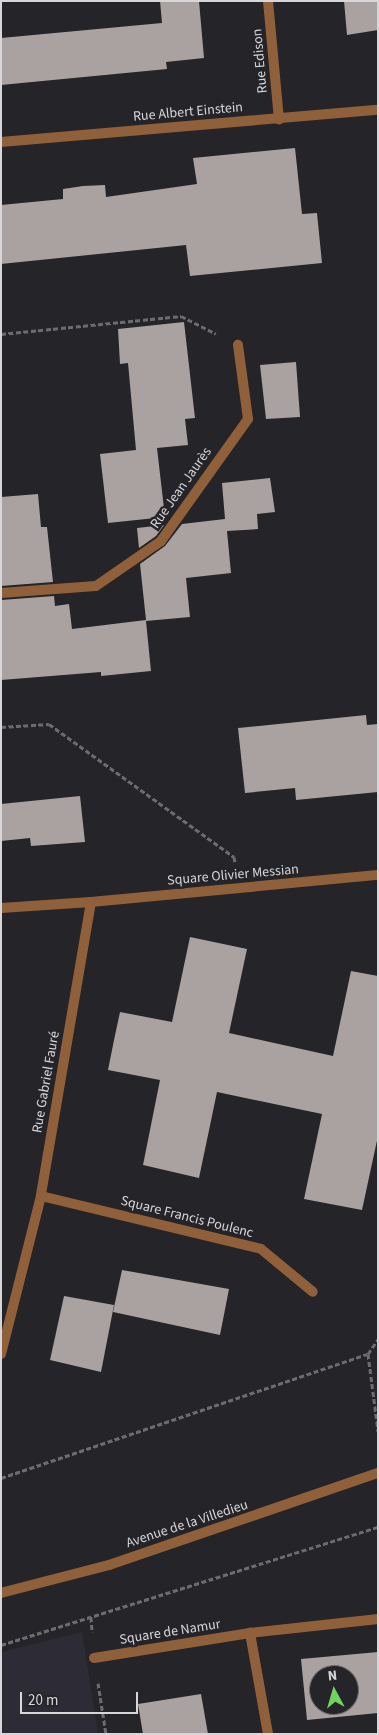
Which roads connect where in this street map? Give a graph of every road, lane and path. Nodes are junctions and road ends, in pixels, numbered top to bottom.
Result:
1 (268, 1) edge
2 (378, 110) edge
3 (278, 118) junction
4 (1, 142) edge
5 (1, 334) edge
6 (238, 345) joint
7 (1, 593) edge
8 (1, 727) edge
9 (378, 875) edge
10 (240, 888) junction
11 (91, 902) junction
12 (1, 908) edge
13 (41, 1196) junction
14 (313, 1292) dead end
15 (378, 1339) edge
16 (1, 1354) edge
17 (368, 1354) junction
18 (378, 1431) edge
19 (378, 1473) edge
20 (1, 1478) edge
21 (378, 1527) edge
22 (1, 1592) edge
23 (378, 1619) edge
24 (250, 1634) junction
25 (1, 1645) edge
26 (94, 1658) dead end
27 (268, 1734) edge

1 - 3 street, Rue Edison
2 - 3 street, Rue Albert Einstein
3 - 4 street, Rue Albert Einstein
5 - 6 path
6 - 7 street, Rue Jean Jaurès
8 - 10 path
9 - 10 street, Square Olivier Messian
10 - 11 street, Square Olivier Messian
11 - 12 street
11 - 13 street, Rue Gabriel Fauré
13 - 14 street, Square Francis Poulenc
13 - 16 street, Rue Gabriel Fauré
15 - 17 path
17 - 18 path
17 - 20 path
19 - 22 street, Avenue de la Villedieu
21 - 25 path
23 - 24 street, Square de Namur
24 - 26 street, Square de Namur
24 - 27 street

